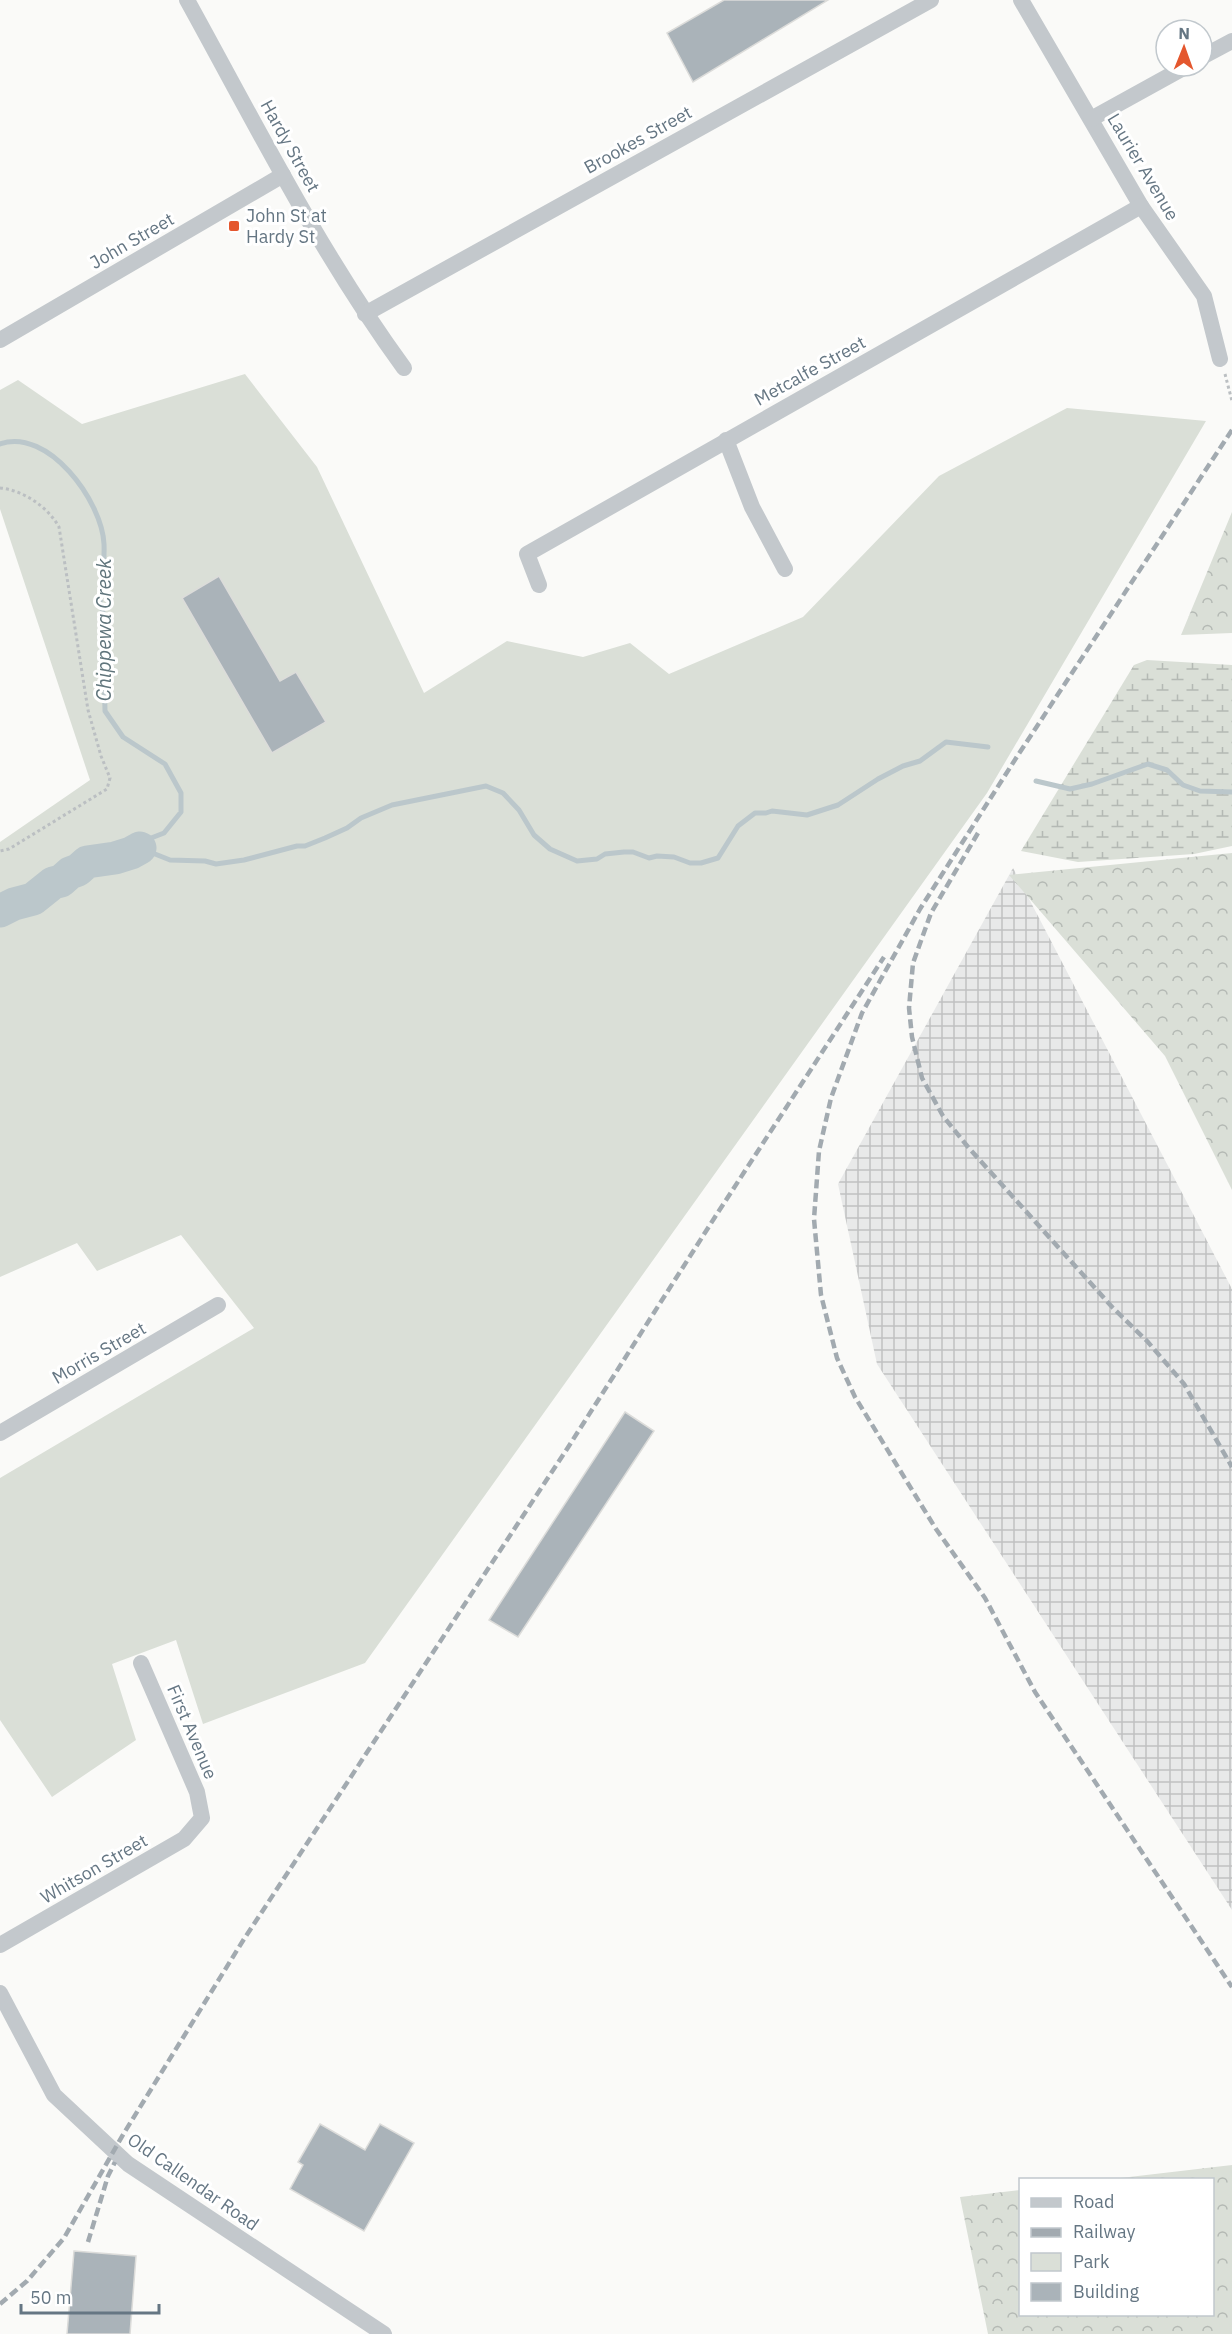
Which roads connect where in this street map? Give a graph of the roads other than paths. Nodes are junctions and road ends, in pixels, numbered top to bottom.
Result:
1 (187, 0) edge
2 (931, 0) edge
3 (1021, 0) edge
4 (1232, 41) edge
5 (1214, 51) edge
6 (1165, 78) edge
7 (1091, 119) junction
8 (284, 175) junction
9 (1142, 206) junction
10 (365, 314) junction
11 (0, 340) edge
12 (1220, 359) road end
13 (404, 368) dead end
14 (726, 440) junction
15 (785, 569) dead end
16 (539, 585) dead end
17 (218, 1305) dead end
18 (0, 1433) edge
19 (141, 1663) dead end
20 (202, 1818) joint
21 (0, 1946) edge
22 (0, 1993) edge
23 (384, 2334) edge

1 - 8 street, Hardy Street
2 - 10 street, Brookes Street
3 - 7 street, Laurier Avenue
4 - 5 street
6 - 7 street
7 - 9 street, Laurier Avenue
8 - 10 street, Hardy Street
8 - 11 street, John Street
9 - 12 street, Laurier Avenue
9 - 14 street, Metcalfe Street
10 - 13 street, Hardy Street
14 - 15 street
14 - 16 street, Metcalfe Street
17 - 18 street, Morris Street
19 - 20 street, First Avenue
20 - 21 street, Whitson Street
22 - 23 street, Old Callendar Road

